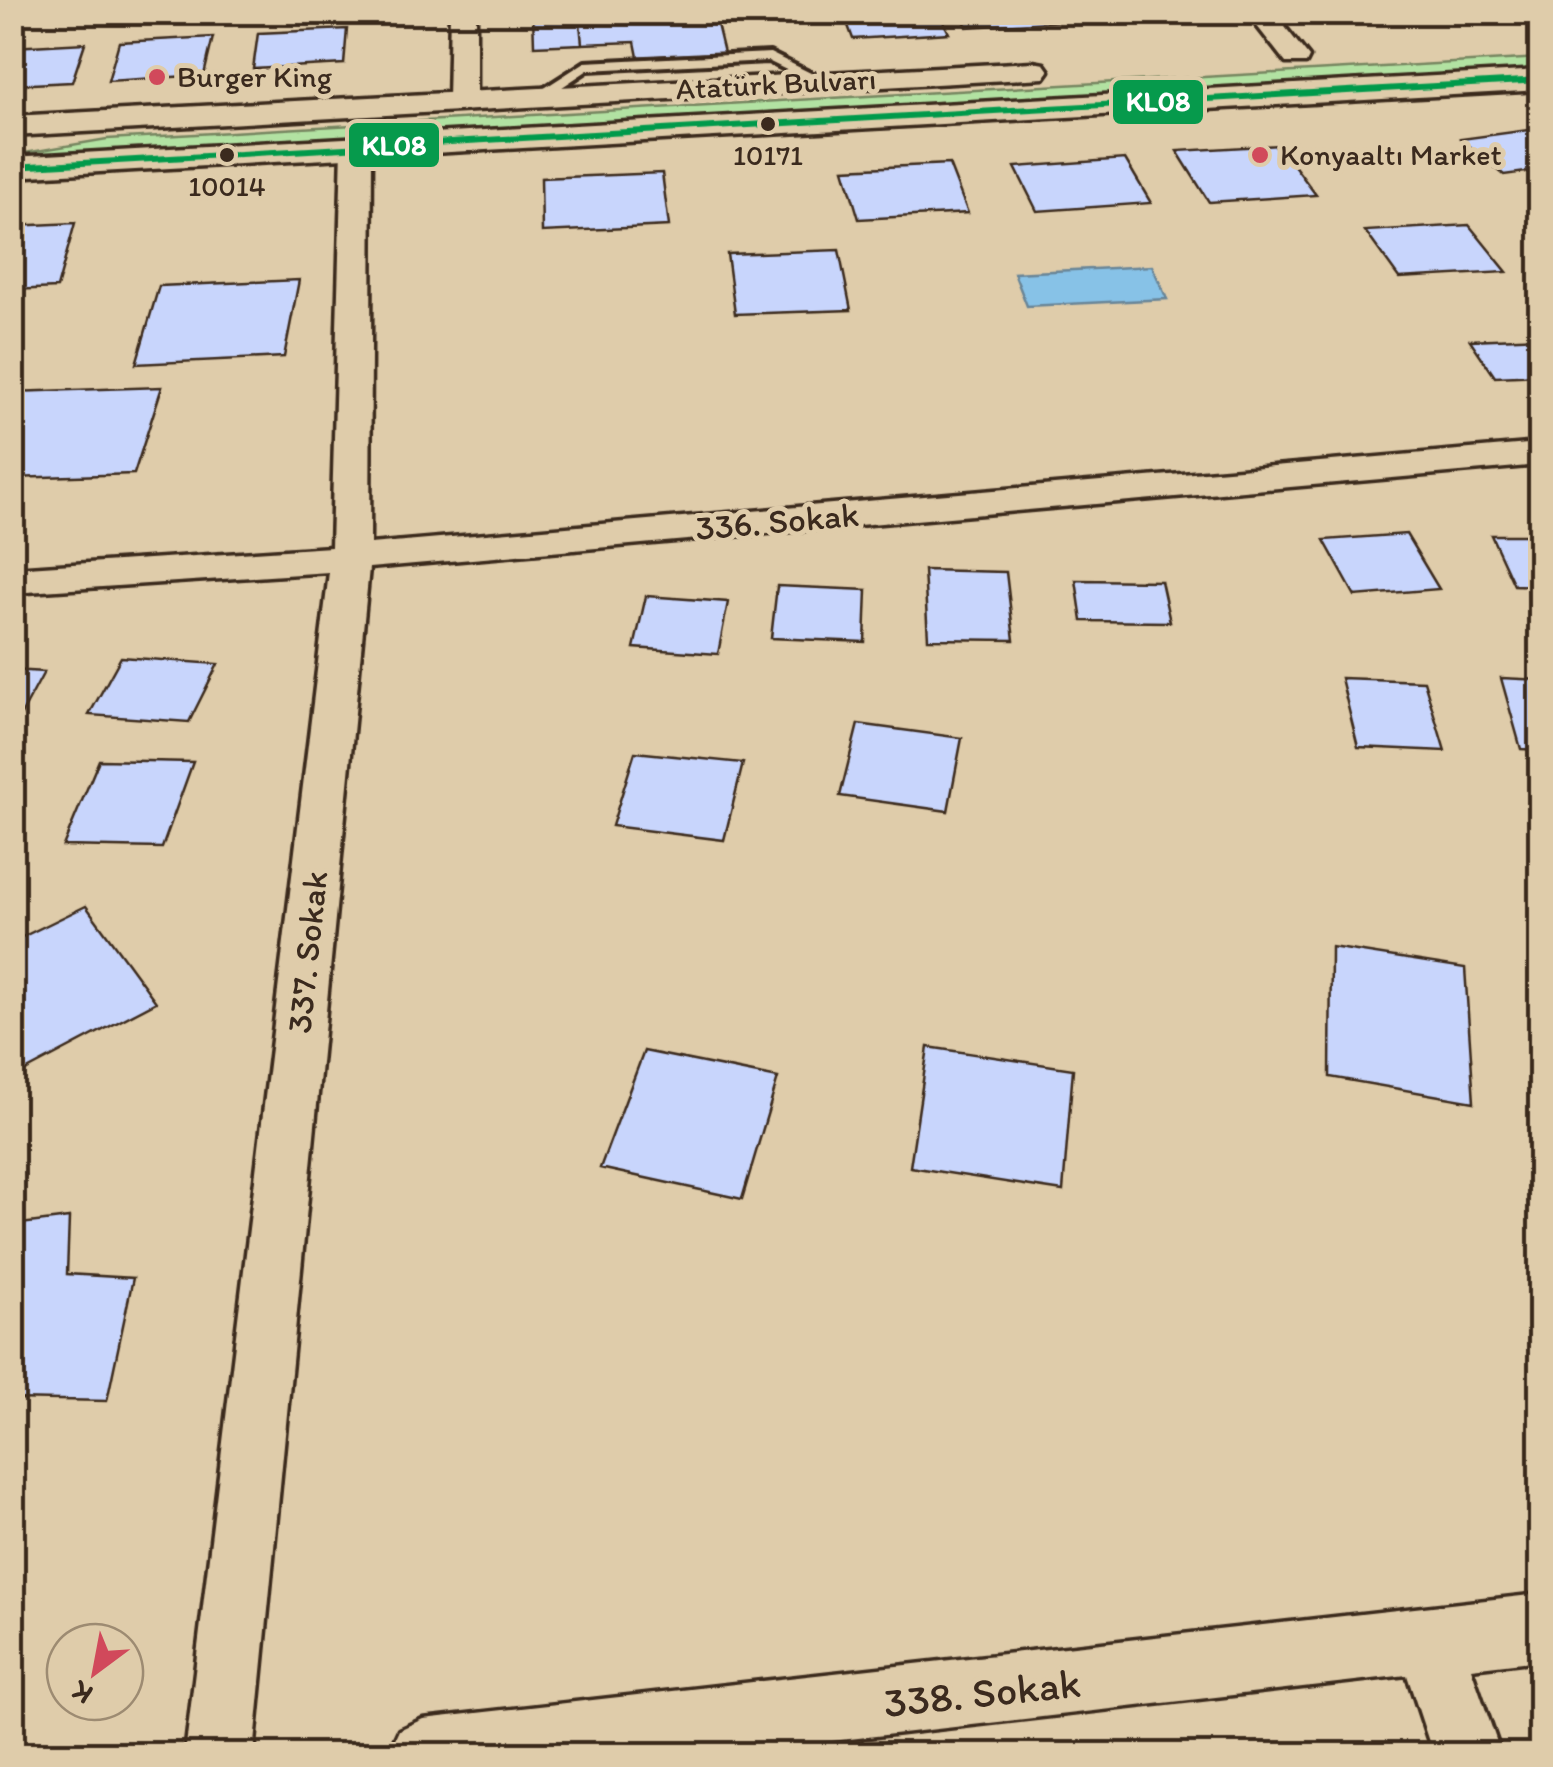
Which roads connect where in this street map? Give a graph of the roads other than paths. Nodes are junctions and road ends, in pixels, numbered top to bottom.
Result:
1 (463, 12) edge
2 (1259, 12) edge
3 (1334, 55) dead end
4 (1296, 57) junction
5 (1256, 59) dead end
6 (1058, 70) dead end
7 (1540, 80) edge
8 (462, 100) junction
9 (169, 117) junction
10 (12, 126) edge
11 (12, 142) edge
12 (357, 148) junction
13 (12, 167) edge
14 (1540, 454) edge
15 (350, 558) junction
16 (12, 581) edge
17 (1540, 1627) edge
18 (1430, 1642) junction
19 (219, 1754) edge
20 (423, 1754) edge
21 (1467, 1754) edge

1 - 8 street
2 - 4 street
3 - 4 main road
4 - 5 main road
6 - 8 main road, Atatürk Bulvarı
7 - 12 main road, Atatürk Bulvarı
8 - 9 main road, Atatürk Bulvarı
9 - 10 main road, Atatürk Bulvarı
9 - 11 main road
12 - 13 main road, Atatürk Bulvarı
12 - 15 street, 337. Sokak
14 - 15 street, 336. Sokak
15 - 16 street, 336. Sokak
15 - 19 street, 337. Sokak
17 - 18 street, 338. Sokak
18 - 20 street, 338. Sokak
18 - 21 street

